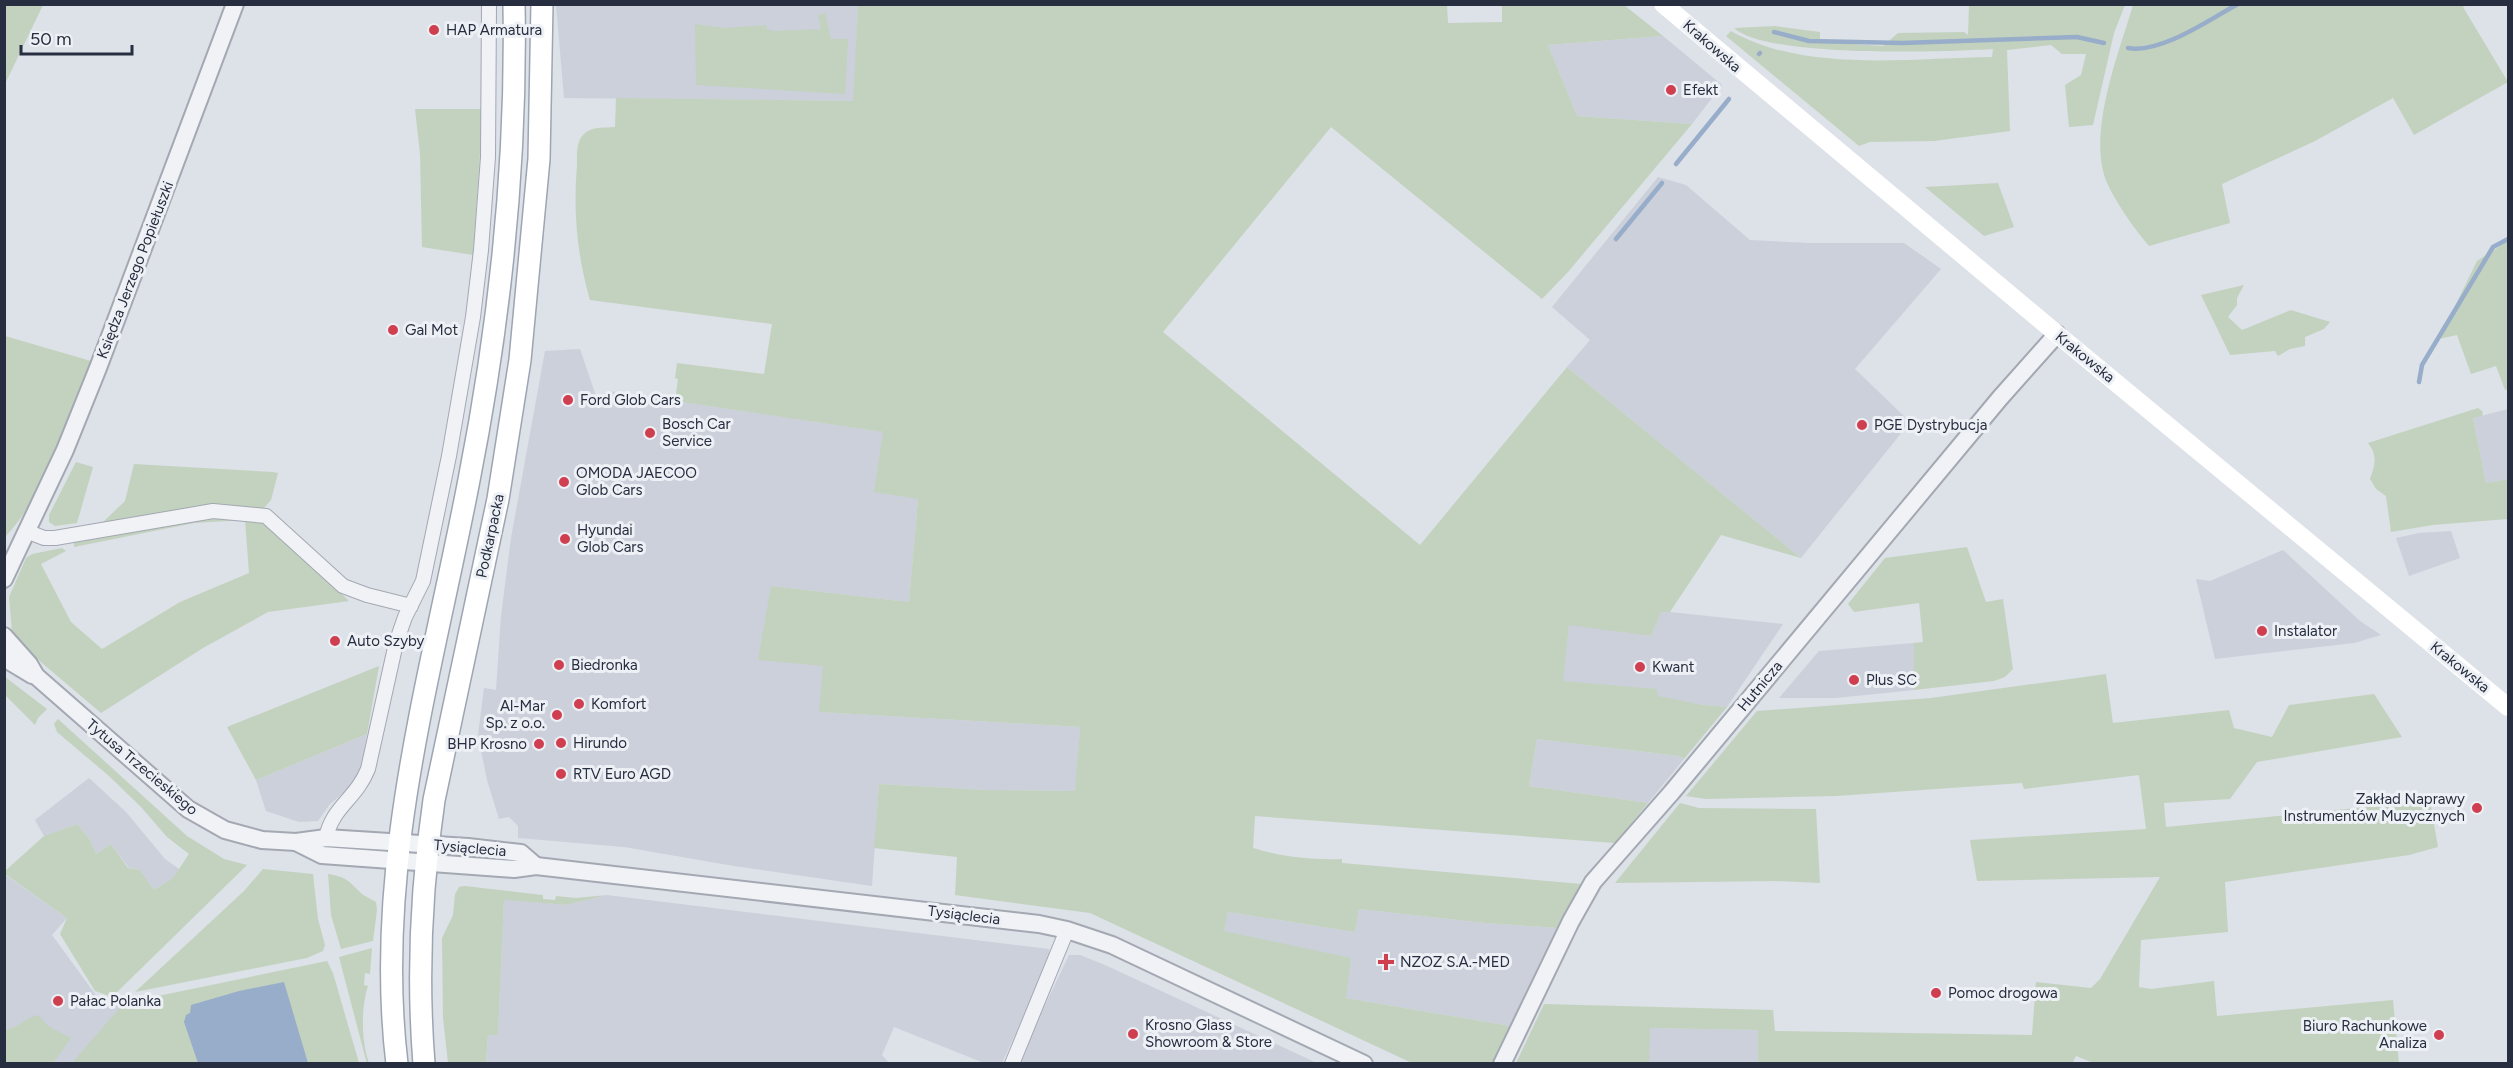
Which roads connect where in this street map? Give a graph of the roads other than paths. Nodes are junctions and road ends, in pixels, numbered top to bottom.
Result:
1 (235, 4) edge
2 (542, 4) edge
3 (1664, 4) edge
4 (489, 10) edge
5 (514, 13) edge
6 (2057, 334) junction
7 (26, 531) junction
8 (4, 557) edge
9 (4, 579) edge
10 (411, 606) junction
11 (4, 636) edge
12 (4, 658) edge
13 (36, 676) junction
14 (2508, 707) edge
15 (326, 838) junction
16 (296, 842) junction
17 (397, 851) junction
18 (427, 853) junction
19 (1066, 930) junction
20 (397, 1064) edge
21 (424, 1064) edge
22 (1012, 1064) edge
23 (1364, 1064) edge
24 (1502, 1064) edge

1 - 7 street, Księdza Jerzego Popiełuszki
2 - 18 main road, Podkarpacka
3 - 6 main road, Krakowska
4 - 5 street, Podkarpacka
4 - 10 street
5 - 17 main road, Podkarpacka
6 - 14 main road, Krakowska
6 - 24 street, Hutnicza
7 - 8 street, Księdza Jerzego Popiełuszki
7 - 9 street, Księdza Jerzego Popiełuszki
7 - 10 street
10 - 15 street
11 - 13 street, Tytusa Trzecieskiego
12 - 13 street, Tytusa Trzecieskiego
13 - 16 street, Tytusa Trzecieskiego
15 - 16 street, Tytusa Trzecieskiego
15 - 17 street, Tytusa Trzecieskiego
16 - 17 street, Tytusa Trzecieskiego
17 - 18 street, Tysiąclecia
17 - 20 main road, Podkarpacka
18 - 19 street, Tysiąclecia
18 - 21 main road, Podkarpacka
19 - 22 street
19 - 23 street, Tysiąclecia

